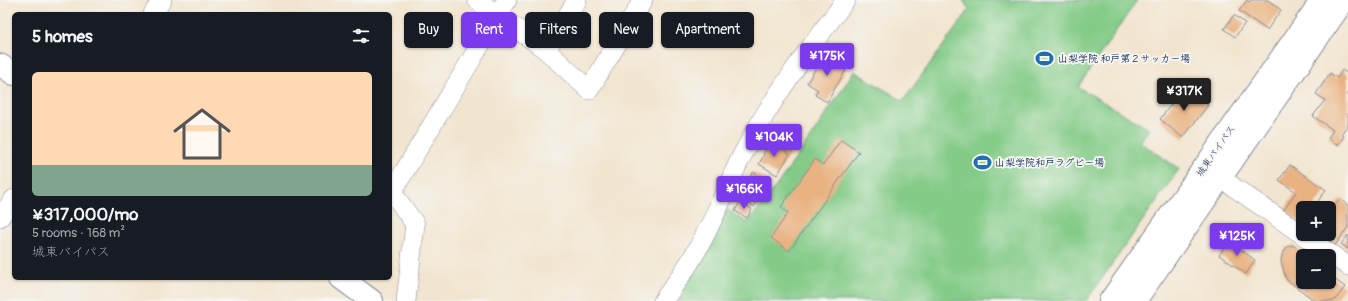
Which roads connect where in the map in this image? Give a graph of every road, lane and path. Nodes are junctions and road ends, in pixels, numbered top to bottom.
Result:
1 (162, 0) edge
2 (477, 0) edge
3 (577, 0) edge
4 (643, 0) edge
5 (846, 0) edge
6 (1322, 0) edge
7 (1344, 0) edge
8 (502, 8) edge
9 (154, 12) edge
10 (546, 50) junction
11 (0, 65) edge
12 (12, 73) edge
13 (1212, 173) junction
14 (12, 201) edge
15 (0, 217) edge
16 (1348, 266) edge
17 (344, 280) edge
18 (372, 301) edge
19 (406, 301) edge
20 (663, 301) edge
21 (1110, 301) edge
22 (1135, 301) edge

1 - 9 street
2 - 8 street
3 - 10 street
4 - 10 street
5 - 20 street
6 - 13 main road, 城東バイパス
7 - 13 main road, 城東バイパス
8 - 10 street
8 - 19 street
11 - 12 main road
13 - 16 street
13 - 21 main road, 城東バイパス
13 - 22 main road, 城東バイパス
14 - 15 street
17 - 18 main road

